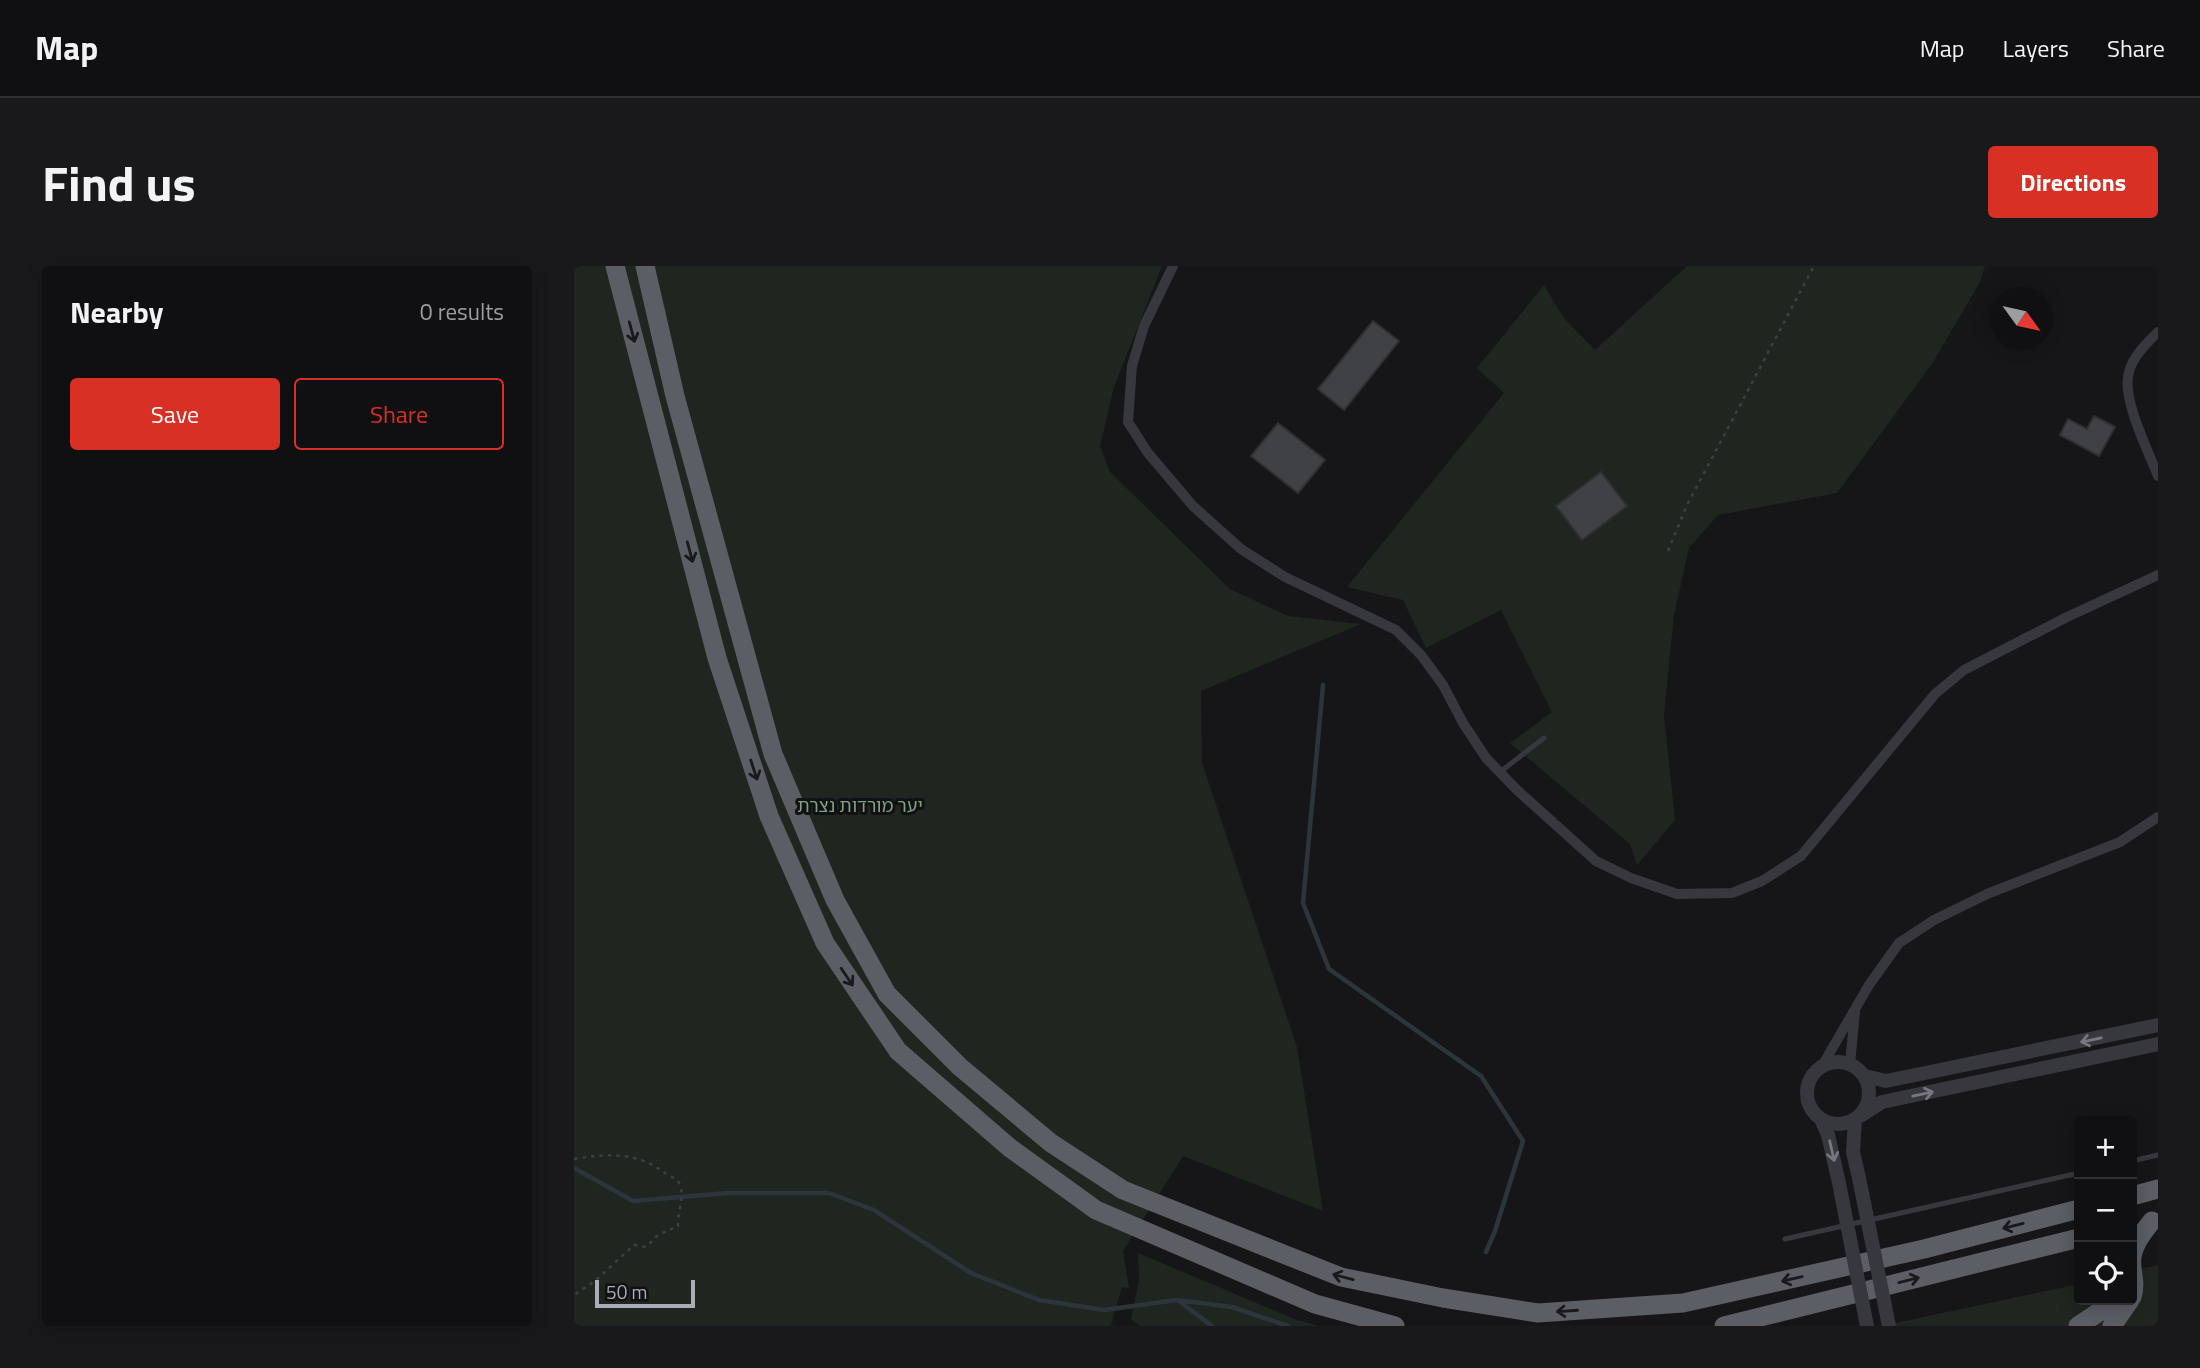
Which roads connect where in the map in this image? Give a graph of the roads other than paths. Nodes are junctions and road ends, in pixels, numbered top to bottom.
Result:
1 (615, 266) edge
2 (645, 266) edge
3 (1172, 266) edge
4 (2158, 332) edge
5 (2158, 476) edge
6 (2158, 575) edge
7 (1544, 738) dead end
8 (1500, 772) junction
9 (2158, 817) edge
10 (1856, 1006) junction
11 (2158, 1025) edge
12 (2158, 1044) edge
13 (1850, 1064) junction
14 (1822, 1066) junction
15 (1865, 1076) junction
16 (1858, 1117) junction
17 (1821, 1119) junction
18 (2158, 1155) edge
19 (2137, 1160) edge
20 (2074, 1174) edge
21 (2158, 1189) edge
22 (2137, 1195) edge
23 (2074, 1210) edge
24 (2155, 1220) edge
25 (2137, 1225) edge
26 (1785, 1239) dead end
27 (2074, 1241) edge
28 (2137, 1242) edge
29 (2105, 1305) edge
30 (2126, 1305) edge
31 (1395, 1326) edge
32 (1724, 1326) edge
33 (1867, 1326) edge
34 (1889, 1326) edge
35 (2078, 1326) edge
36 (2112, 1326) edge

1 -> 31 highway
23 -> 2 highway
3 - 8 street
4 - 5 street
6 - 8 street
7 - 8 lane
9 - 10 street
10 - 13 street
10 - 14 street
11 -> 15 street
16 -> 12 street
13 - 14 street
13 - 15 street
14 - 17 street
15 - 16 street
16 - 17 street
16 - 34 street, bridge
17 -> 33 street, bridge
18 - 19 lane
20 - 26 lane
21 - 22 highway
24 - 25 highway
24 - 28 highway
32 -> 27 highway
29 - 35 highway
30 - 36 highway

